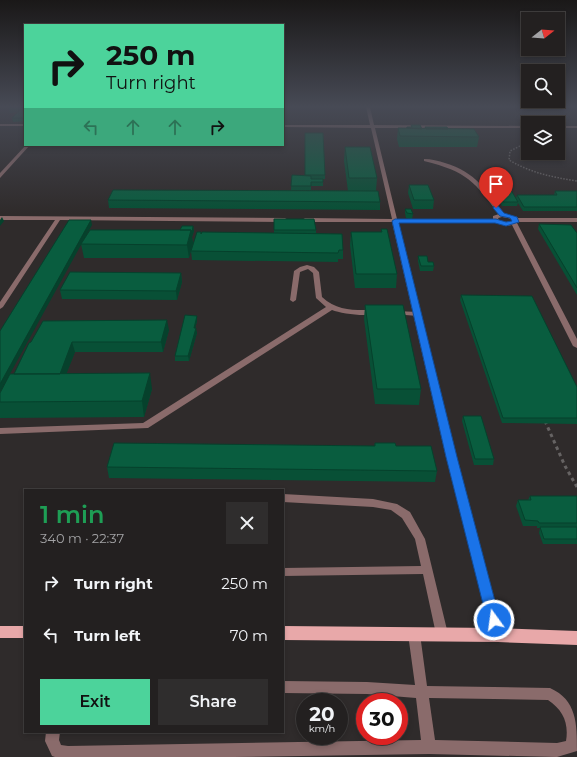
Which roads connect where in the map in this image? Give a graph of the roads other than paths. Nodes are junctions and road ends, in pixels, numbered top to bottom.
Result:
1 (377, 142) edge
2 (27, 146) edge
3 (426, 160) dead end
4 (0, 169) edge
5 (7, 169) junction
6 (0, 176) edge
7 (502, 215) junction
8 (0, 218) edge
9 (59, 218) junction
10 (291, 220) edge
11 (299, 220) edge
12 (577, 220) edge
13 (395, 221) junction
14 (496, 221) junction
15 (515, 222) junction
16 (293, 300) dead end
17 (0, 307) edge
18 (330, 308) junction
19 (418, 314) junction
20 (577, 346) edge
21 (0, 430) edge
22 (284, 498) edge
23 (427, 570) junction
24 (284, 572) edge
25 (0, 632) edge
26 (24, 632) edge
27 (284, 633) edge
28 (414, 634) junction
29 (442, 634) junction
30 (498, 635) junction
31 (577, 638) edge
32 (284, 687) edge
33 (422, 692) junction
34 (54, 733) edge
35 (429, 747) junction

1 - 13 street
2 - 5 street
3 - 7 street
4 - 5 street
5 - 6 street
7 - 14 street
7 - 15 street
8 - 9 street
9 - 10 street
9 - 17 street
11 - 13 street
12 - 15 street
13 - 14 street
13 - 19 street
14 - 15 street
15 - 20 street
16 - 18 street
18 - 19 street
18 - 21 street
19 - 30 street
22 - 23 street
23 - 24 street
23 - 29 street
25 - 26 main road
27 - 28 main road
28 - 29 main road
28 - 33 street
29 - 30 main road
30 - 31 main road
32 - 33 street
33 - 35 street
33 - 35 street
34 - 35 street

